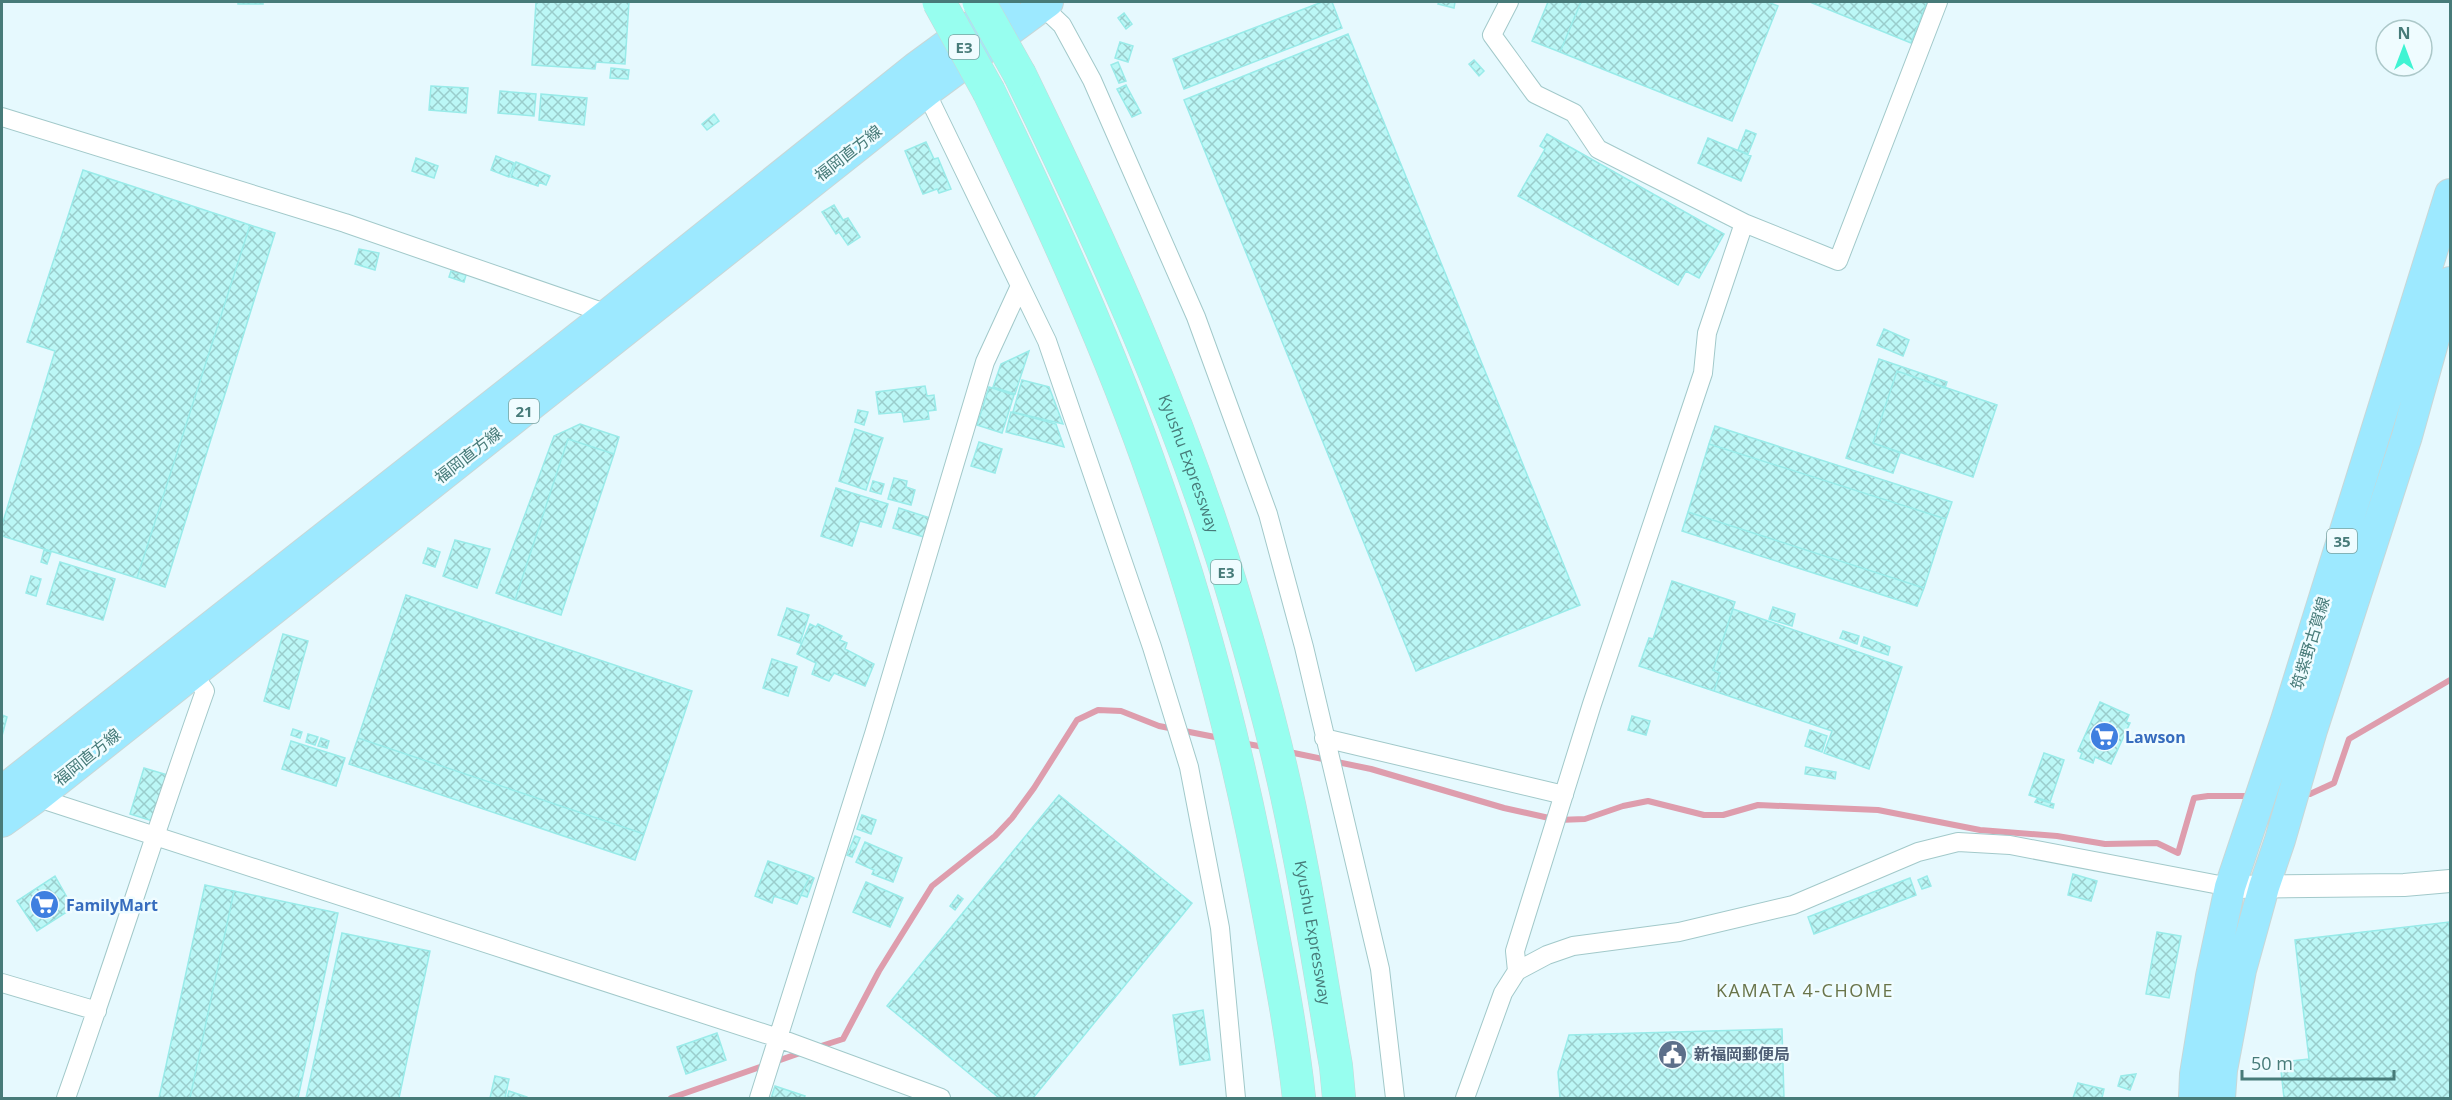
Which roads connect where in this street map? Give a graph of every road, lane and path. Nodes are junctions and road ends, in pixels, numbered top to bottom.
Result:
1 (939, 2) edge
2 (979, 2) edge
3 (1005, 2) edge
4 (1509, 2) edge
5 (1938, 2) edge
6 (1045, 4) edge
7 (926, 92) junction
8 (2, 117) edge
9 (2451, 194) edge
10 (1744, 223) junction
11 (2451, 282) edge
12 (1020, 286) junction
13 (608, 314) junction
14 (193, 673) junction
15 (1324, 738) junction
16 (3, 788) edge
17 (1564, 795) junction
18 (37, 797) junction
19 (2, 822) edge
20 (153, 836) junction
21 (2451, 881) edge
22 (2230, 887) junction
23 (2264, 887) junction
24 (1517, 971) junction
25 (2, 983) edge
26 (97, 1011) junction
27 (778, 1038) junction
28 (66, 1098) edge
29 (759, 1098) edge
30 (941, 1098) edge
31 (1236, 1098) edge
32 (1299, 1098) edge
33 (1339, 1098) edge
34 (1395, 1098) edge
35 (1465, 1098) edge
36 (2194, 1098) edge
37 (2220, 1098) edge

1 - 32 highway, E3, bridge
2 - 33 highway, Kyushu Expressway / E3, bridge
3 - 13 main road, 福岡直方線 / 21
4 - 10 street
5 - 10 street
6 - 7 main road, 福岡直方線 / 21
6 - 15 street
7 - 12 street
7 - 14 main road, 福岡直方線 / 21
8 - 13 street
9 - 22 main road, 筑紫野古賀線 / 35
10 - 17 street
11 - 23 main road, 筑紫野古賀線 / 35
12 - 27 street
12 - 31 street
13 - 16 main road, 福岡直方線 / 21
14 - 18 main road, 福岡直方線 / 21
14 - 20 street
15 - 17 street
15 - 34 street
16 - 18 street
17 - 24 street
18 - 19 main road, 福岡直方線 / 21
18 - 20 street
20 - 26 street
20 - 27 street
21 - 23 street
22 - 23 street
22 - 24 street
22 - 36 main road, 筑紫野古賀線 / 35
23 - 37 main road, 筑紫野古賀線 / 35
24 - 35 street
25 - 26 street
26 - 28 street
27 - 29 street
27 - 30 street

